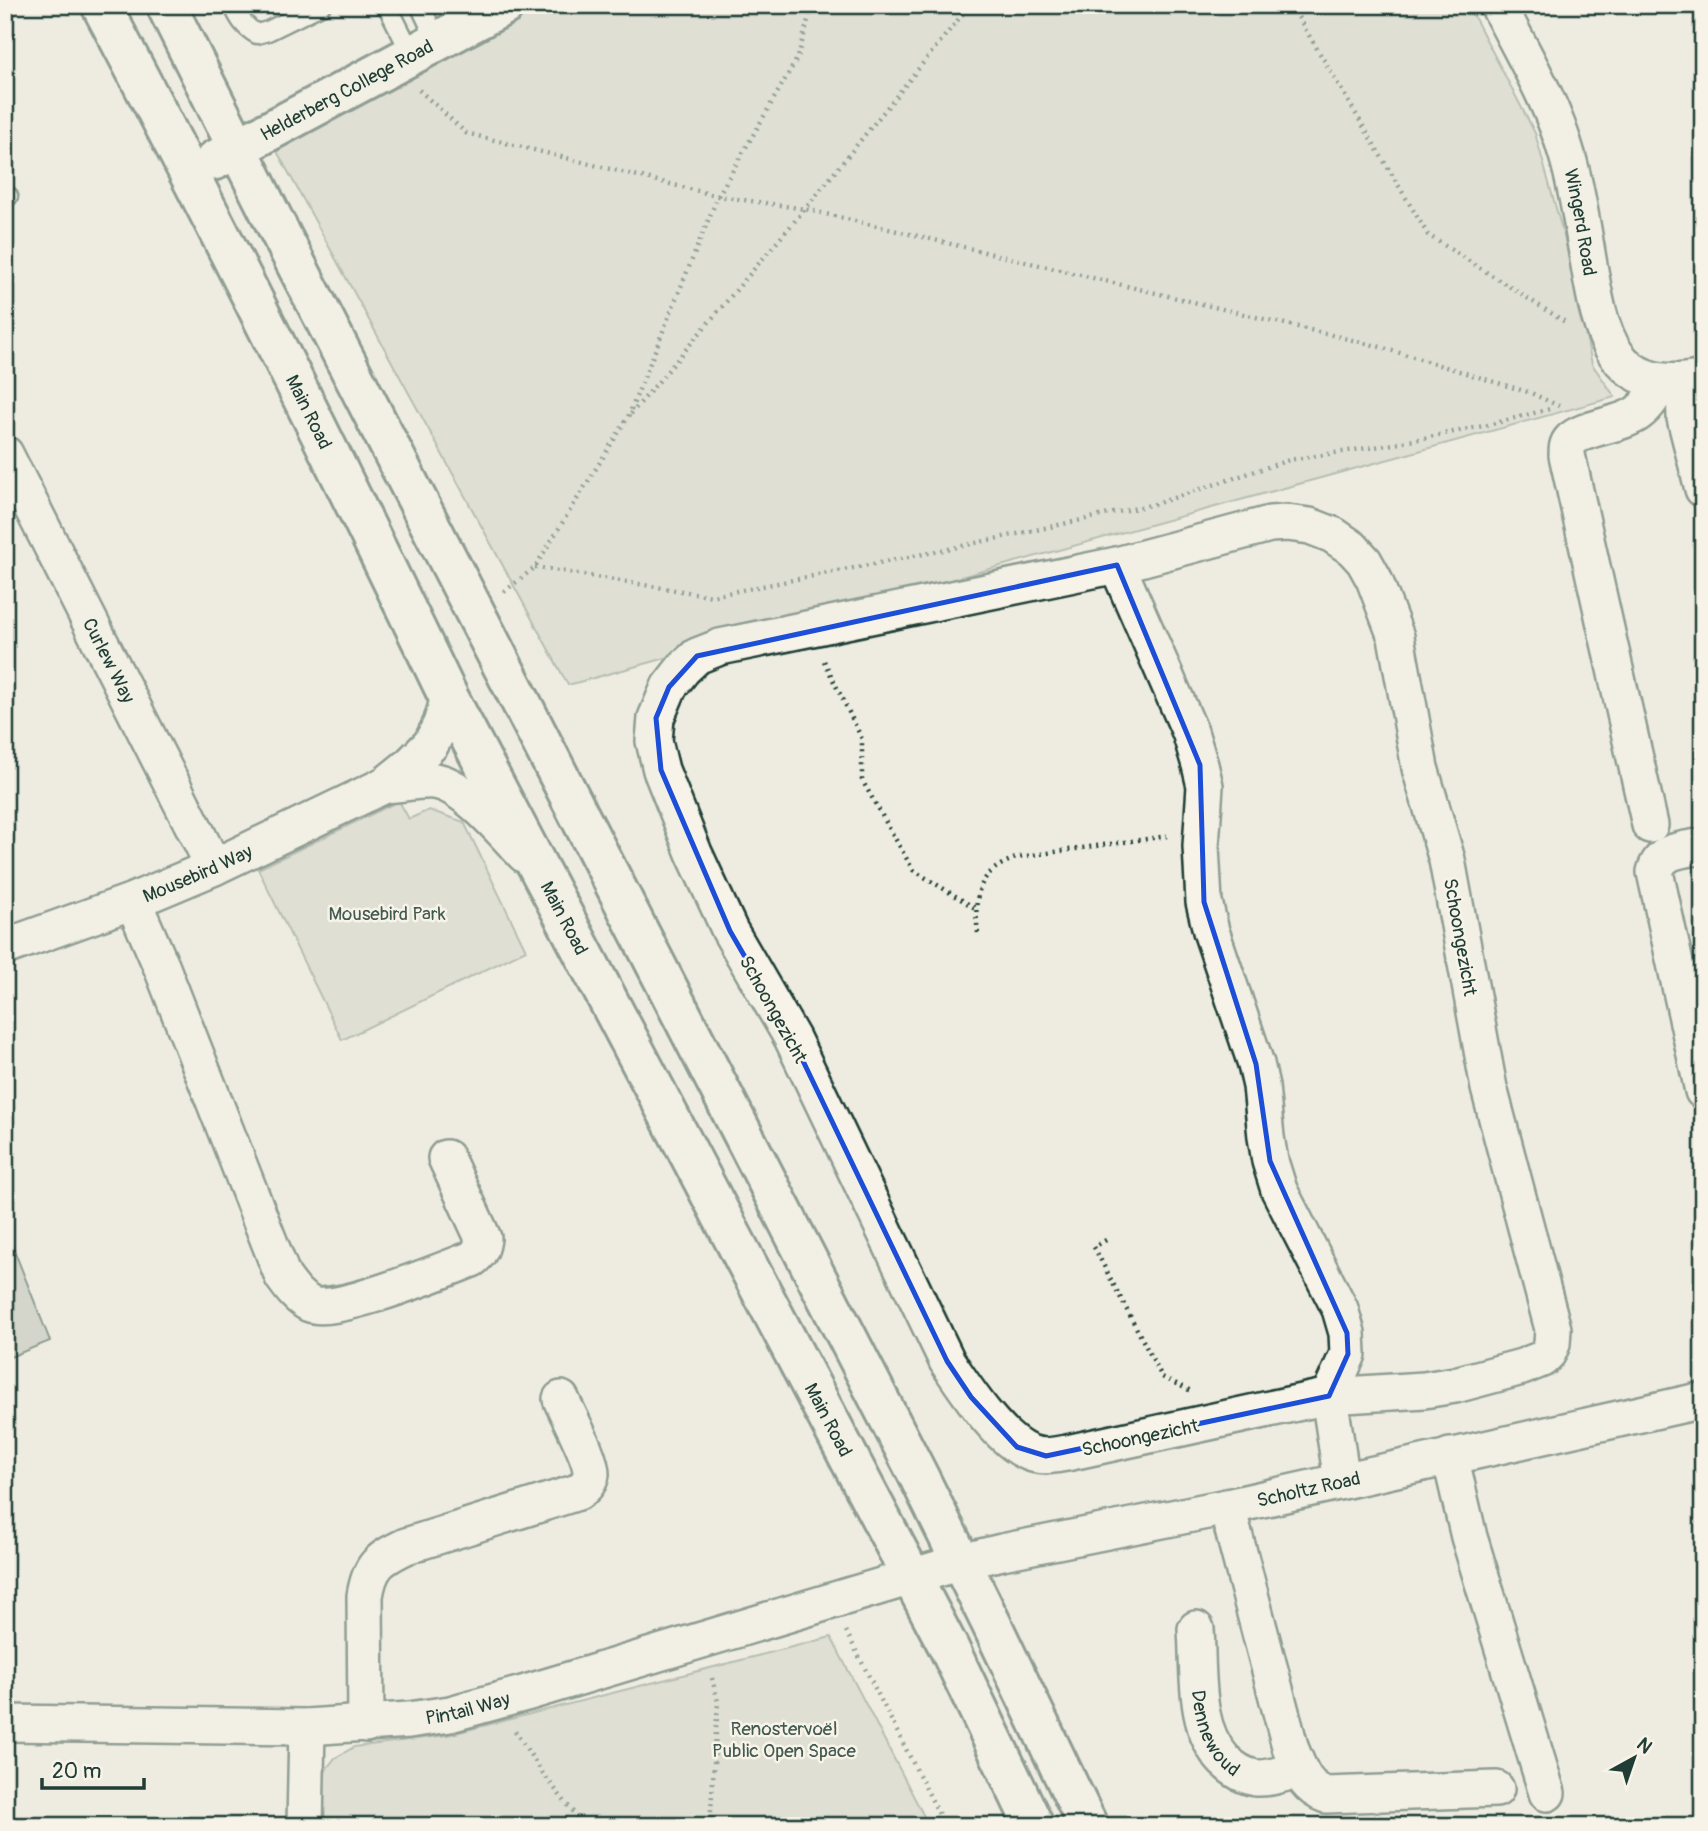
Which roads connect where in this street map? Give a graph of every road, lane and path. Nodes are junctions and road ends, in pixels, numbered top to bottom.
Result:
1 (102, 5) edge
2 (166, 5) edge
3 (233, 5) edge
4 (321, 5) edge
5 (387, 5) edge
6 (420, 5) edge
7 (505, 5) edge
8 (812, 5) edge
9 (971, 5) edge
10 (1291, 5) edge
11 (1498, 5) edge
12 (414, 54) junction
13 (237, 149) junction
14 (188, 174) junction
15 (718, 196) junction
16 (805, 209) junction
17 (1568, 324) dead end
18 (1683, 381) edge
19 (1571, 402) dead end
20 (1559, 406) junction
21 (628, 417) junction
22 (5, 454) edge
23 (1703, 489) edge
24 (1117, 565) junction
25 (536, 567) junction
26 (476, 614) junction
27 (809, 628) junction
28 (449, 698) junction
29 (385, 785) junction
30 (1650, 825) dead end
31 (1202, 831) junction
32 (1703, 846) edge
33 (214, 867) junction
34 (538, 868) junction
35 (133, 901) junction
36 (975, 908) junction
37 (978, 933) dead end
38 (5, 947) edge
39 (1703, 1091) edge
40 (446, 1158) dead end
41 (1106, 1240) dead end
42 (561, 1399) dead end
43 (1703, 1400) edge
44 (1331, 1408) junction
45 (1208, 1422) junction
46 (1450, 1456) junction
47 (1342, 1481) junction
48 (1227, 1507) junction
49 (961, 1562) junction
50 (912, 1578) junction
51 (831, 1602) junction
52 (1196, 1629) dead end
53 (703, 1639) junction
54 (495, 1701) junction
55 (5, 1723) edge
56 (366, 1724) junction
57 (307, 1727) junction
58 (1299, 1769) junction
59 (1496, 1789) dead end
60 (1547, 1793) dead end
61 (305, 1826) edge
62 (584, 1826) edge
63 (710, 1826) edge
64 (946, 1826) edge
65 (1034, 1826) edge
66 (1088, 1826) edge

1 - 14 main road, Main Road
2 - 13 main road
3 - 4 lane
5 - 12 lane
6 - 12 lane
7 - 12 main road, Helderberg College Road
8 - 15 path
9 - 16 path
10 - 17 path
11 - 18 street, Wingerd Road
12 - 13 main road, Helderberg College Road
12 - 15 path
13 - 14 main road, Helderberg College Road
13 - 26 main road
14 - 28 main road, Main Road
15 - 16 path
15 - 21 path
16 - 20 path
16 - 21 path
18 - 23 street
18 - 30 street
19 - 20 path
20 - 25 path
21 - 25 path
22 - 33 street, Curlew Way
24 - 27 street, Schoongezicht
24 - 31 street
24 - 44 street, Schoongezicht
25 - 26 path
26 - 49 main road
27 - 36 path
27 - 45 street, Schoongezicht
28 - 29 street, Mousebird Way
28 - 34 main road, Main Road
29 - 33 street, Mousebird Way
29 - 34 street, Mousebird Way
31 - 36 path
31 - 44 street
32 - 39 street
33 - 35 street, Mousebird Way
34 - 50 main road, Main Road
35 - 38 street, Mousebird Way
35 - 40 street
36 - 37 path
41 - 45 path
42 - 56 street
43 - 46 street, Scholtz Road
44 - 45 street, Schoongezicht
44 - 47 street
46 - 47 street, Scholtz Road
46 - 60 street
47 - 48 street, Scholtz Road
48 - 49 street, Scholtz Road
48 - 58 street
49 - 50 street, Scholtz Road
49 - 66 main road
50 - 51 street, Pintail Way
50 - 65 main road, Main Road
51 - 53 street, Pintail Way
51 - 64 path
52 - 58 street, Dennewoud
53 - 54 street, Pintail Way
53 - 63 path
54 - 56 street, Pintail Way
54 - 62 path
55 - 57 street, Pintail Way
56 - 57 street, Pintail Way
57 - 61 street
58 - 59 street

